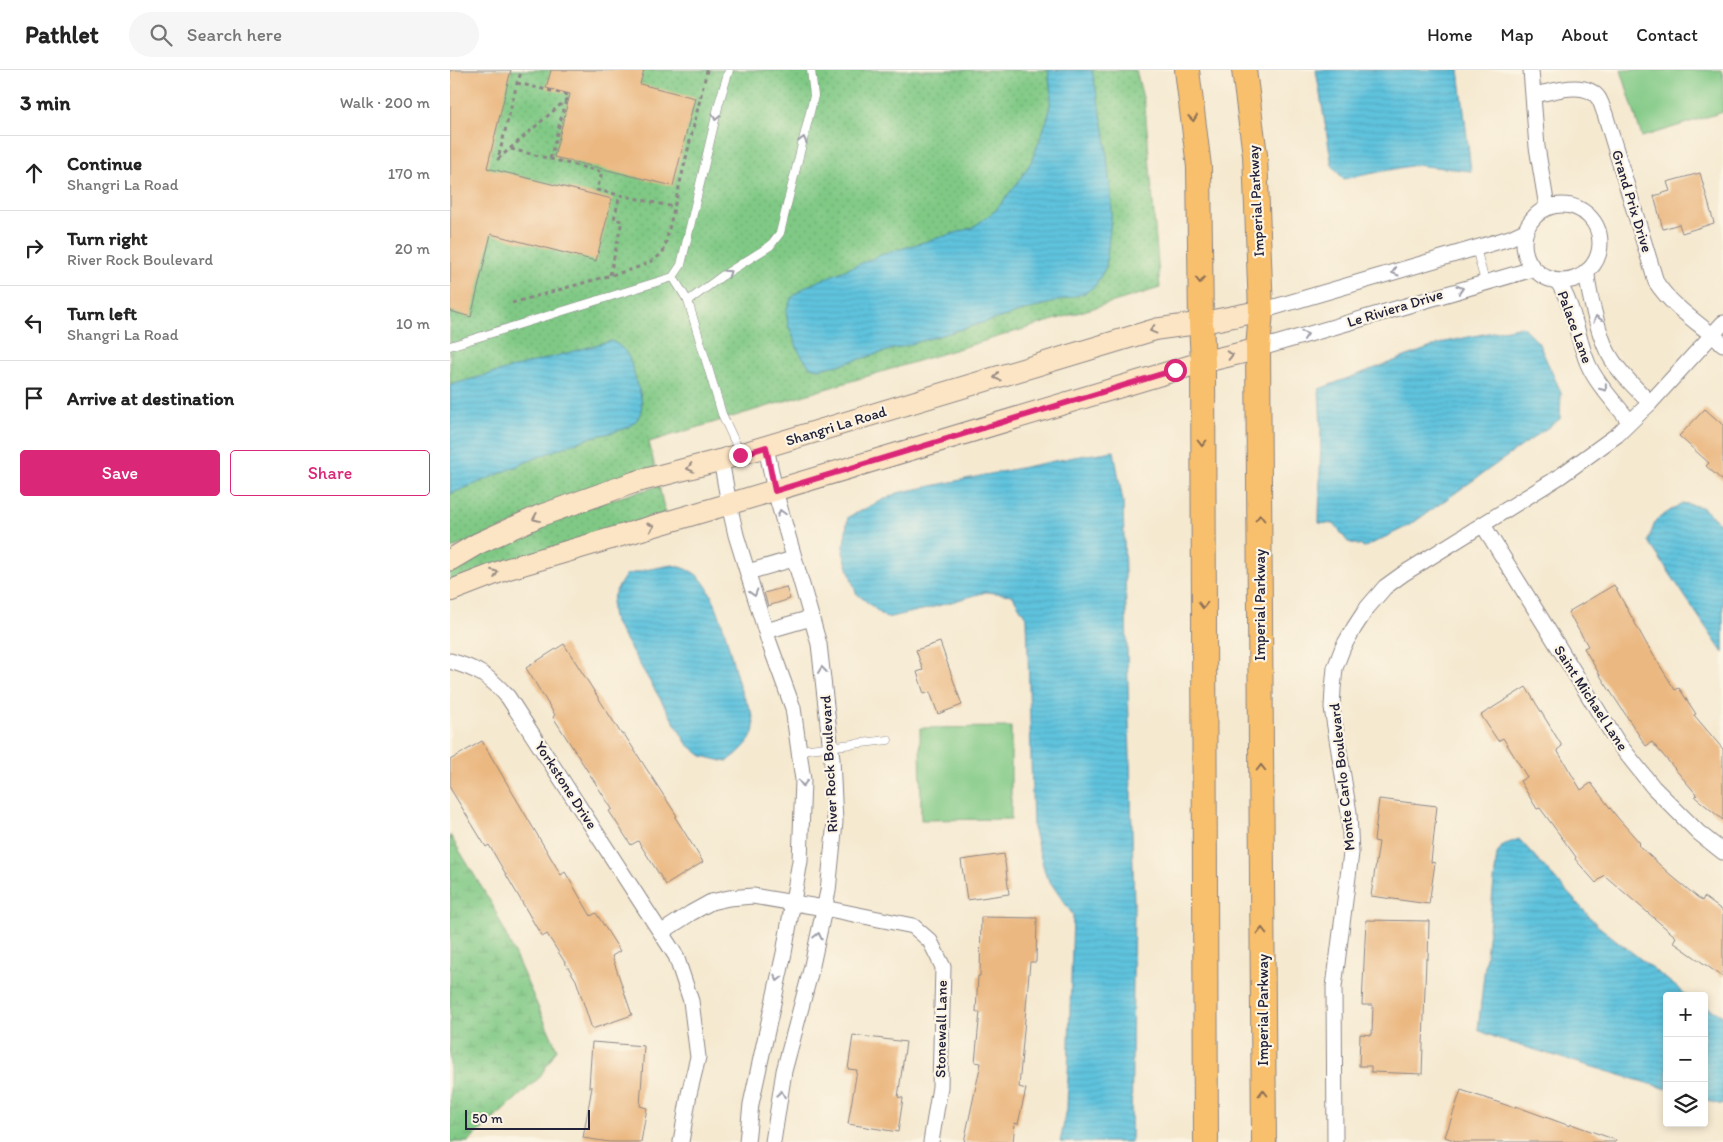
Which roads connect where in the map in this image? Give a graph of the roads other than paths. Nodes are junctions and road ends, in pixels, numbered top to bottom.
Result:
1 (728, 70) edge
2 (811, 70) edge
3 (1187, 70) edge
4 (1244, 70) edge
5 (1531, 70) edge
6 (1534, 95) junction
7 (1547, 207) junction
8 (1525, 231) junction
9 (1476, 248) junction
10 (1533, 268) junction
11 (1587, 271) junction
12 (673, 277) junction
13 (1557, 281) junction
14 (1485, 282) junction
15 (688, 301) junction
16 (1261, 311) junction
17 (1201, 323) junction
18 (1723, 324) edge
19 (1717, 339) edge
20 (450, 346) edge
21 (1258, 349) junction
22 (1203, 362) junction
23 (1650, 403) junction
24 (1630, 422) junction
25 (766, 447) junction
26 (731, 458) junction
27 (775, 491) junction
28 (729, 504) junction
29 (1483, 525) junction
30 (793, 558) junction
31 (450, 560) edge
32 (748, 572) junction
33 (450, 591) edge
34 (811, 618) junction
35 (766, 631) junction
36 (450, 661) edge
37 (888, 740) dead end
38 (830, 746) junction
39 (800, 750) junction
40 (1723, 852) edge
41 (793, 902) junction
42 (824, 908) junction
43 (662, 932) junction
44 (682, 1142) edge
45 (747, 1142) edge
46 (773, 1142) edge
47 (932, 1142) edge
48 (1206, 1142) edge
49 (1264, 1142) edge
50 (1335, 1142) edge

1 -> 12 lane
15 -> 2 lane
3 -> 17 main road
4 - 16 main road, Imperial Parkway
5 - 6 street
6 - 7 street
6 - 19 street, Grand Prix Drive
7 - 8 street
7 - 11 street
8 - 9 street
8 - 10 street
9 - 14 lane
9 -> 16 street
10 - 13 street
10 - 14 street, Le Riviera Drive
11 - 13 street
23 -> 11 street, Palace Lane
12 - 15 lane
12 - 20 lane
13 -> 24 street, Palace Lane
21 -> 14 street, Le Riviera Drive
15 - 26 lane
16 - 17 street, Shangri La Road
16 - 21 main road, Imperial Parkway
17 - 22 main road
17 -> 25 street, Shangri La Road
18 - 19 street, Monte Carlo Boulevard
19 - 23 street, Monte Carlo Boulevard
22 -> 21 street
49 -> 21 main road, Imperial Parkway
22 - 27 street
22 -> 48 main road
23 - 24 street, Monte Carlo Boulevard
24 - 29 street, Monte Carlo Boulevard
25 - 26 street, Shangri La Road
25 - 27 street, River Rock Boulevard
26 - 28 street, River Rock Boulevard
26 -> 31 street, Shangri La Road
27 - 28 street
30 -> 27 street, River Rock Boulevard
28 - 32 street, River Rock Boulevard
33 -> 28 street
29 - 40 street, Saint Michael Lane
29 - 50 street, Monte Carlo Boulevard
30 - 32 street
30 - 34 street, River Rock Boulevard
32 -> 35 street, River Rock Boulevard
34 - 35 street
38 -> 34 street, River Rock Boulevard
35 - 39 street, River Rock Boulevard
36 - 43 street, Yorkstone Drive
37 - 38 lane
38 - 39 lane
38 - 42 street, River Rock Boulevard
39 -> 41 street, River Rock Boulevard
41 - 42 street
41 - 43 street
41 -> 45 street, River Rock Boulevard
46 -> 42 street, River Rock Boulevard
42 - 47 street, Stonewall Lane
43 - 44 street, Yorkstone Drive

